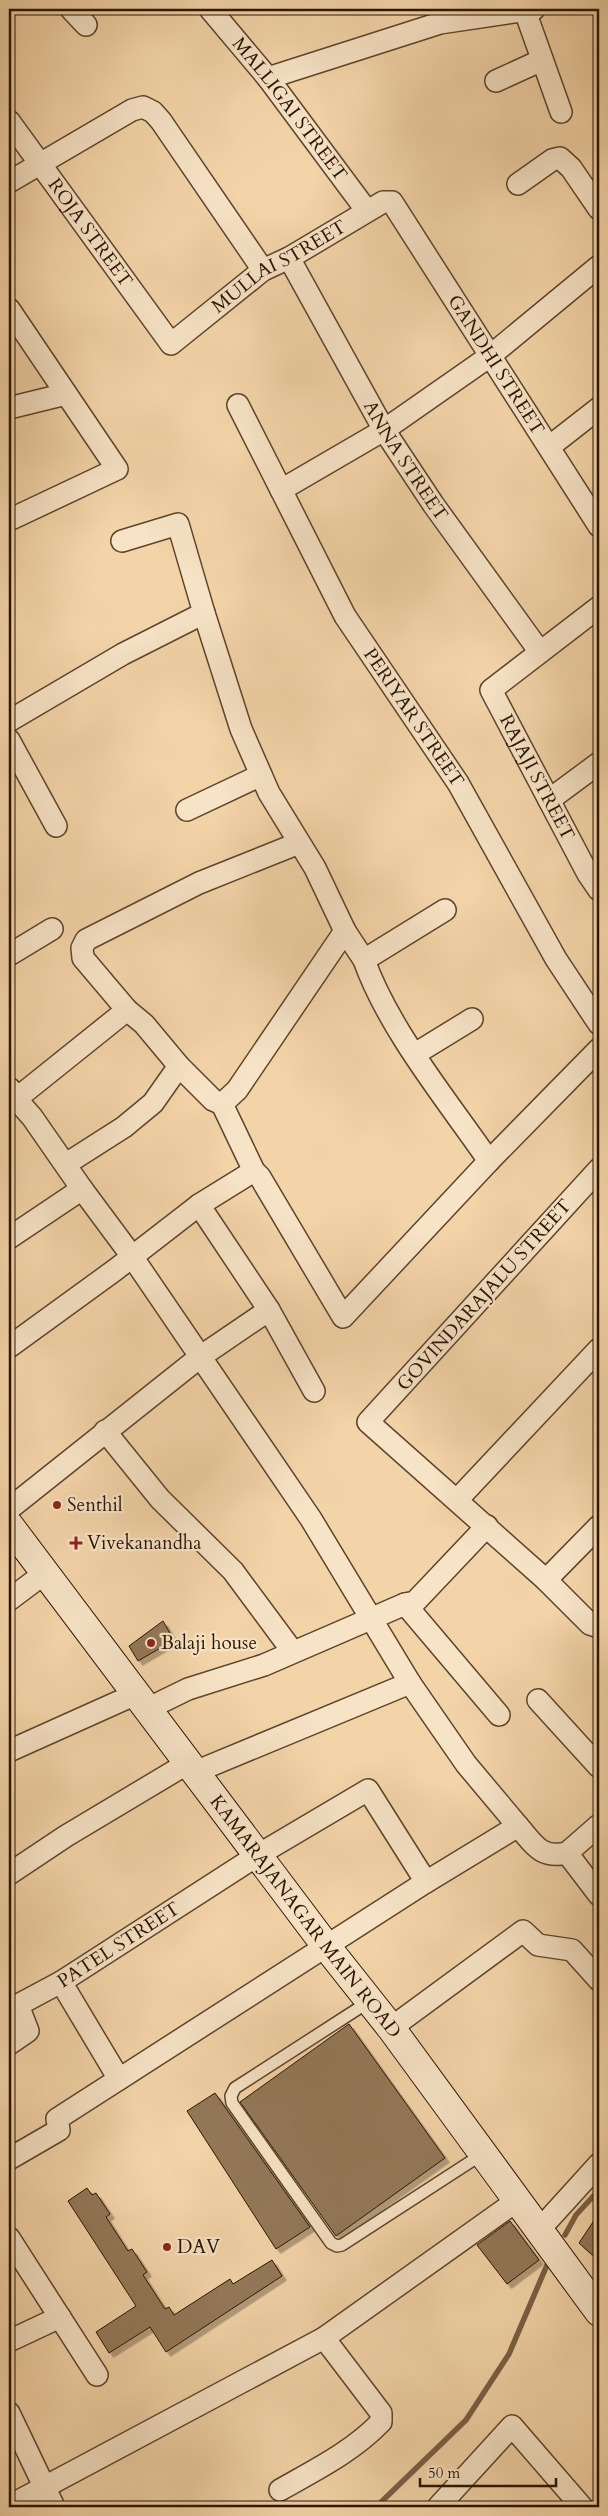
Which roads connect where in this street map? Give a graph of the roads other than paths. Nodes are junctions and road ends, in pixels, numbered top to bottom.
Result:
1 (71, 9) edge
2 (210, 9) edge
3 (530, 10) edge
4 (86, 26) dead end
5 (542, 60) junction
6 (268, 78) junction
7 (496, 81) dead end
8 (561, 112) dead end
9 (9, 121) edge
10 (41, 164) junction
11 (9, 182) edge
12 (518, 184) dead end
13 (392, 202) joint
14 (599, 209) edge
15 (367, 211) junction
16 (289, 258) junction
17 (599, 266) edge
18 (263, 270) junction
19 (9, 309) edge
20 (171, 344) joint
21 (490, 356) junction
22 (66, 394) junction
23 (238, 405) dead end
24 (9, 408) edge
25 (599, 408) edge
26 (384, 430) junction
27 (549, 446) junction
28 (281, 490) junction
29 (596, 514) edge
30 (9, 520) edge
31 (122, 541) dead end
32 (599, 606) edge
33 (204, 613) junction
34 (540, 652) junction
35 (9, 721) edge
36 (9, 740) edge
37 (599, 763) edge
38 (261, 775) junction
39 (549, 800) junction
40 (187, 810) dead end
41 (56, 826) dead end
42 (299, 843) junction
43 (599, 890) edge
44 (445, 910) dead end
45 (52, 929) dead end
46 (345, 931) junction
47 (9, 955) edge
48 (364, 960) junction
49 (127, 1010) junction
50 (472, 1019) dead end
51 (599, 1024) edge
52 (599, 1048) edge
53 (415, 1054) junction
54 (179, 1066) junction
55 (11, 1097) edge
56 (222, 1104) junction
57 (489, 1161) junction
58 (66, 1164) junction
59 (599, 1169) edge
60 (254, 1170) junction
61 (82, 1189) junction
62 (199, 1205) junction
63 (9, 1238) edge
64 (131, 1255) junction
65 (269, 1310) junction
66 (9, 1348) edge
67 (599, 1349) edge
68 (200, 1357) junction
69 (314, 1392) dead end
70 (105, 1431) junction
71 (457, 1500) junction
72 (9, 1509) edge
73 (9, 1525) edge
74 (487, 1526) junction
75 (599, 1526) edge
76 (45, 1573) junction
77 (546, 1580) junction
78 (9, 1600) edge
79 (405, 1604) junction
80 (371, 1620) junction
81 (599, 1627) edge
82 (293, 1652) junction
83 (410, 1683) junction
84 (538, 1700) dead end
85 (142, 1702) junction
86 (499, 1715) dead end
87 (9, 1751) edge
88 (599, 1767) edge
89 (192, 1768) junction
90 (599, 1825) edge
91 (518, 1826) junction
92 (567, 1852) junction
93 (258, 1855) junction
94 (9, 1874) edge
95 (426, 1882) junction
96 (599, 1895) edge
97 (326, 1946) junction
98 (599, 1980) edge
99 (61, 1982) junction
100 (370, 2001) junction
101 (391, 2028) junction
102 (9, 2044) edge
103 (119, 2079) junction
104 (484, 2153) junction
105 (9, 2159) edge
106 (599, 2164) edge
107 (518, 2200) junction
108 (540, 2229) junction
109 (9, 2238) edge
110 (599, 2312) edge
111 (60, 2317) junction
112 (324, 2338) junction
113 (9, 2342) edge
114 (97, 2374) dead end
115 (9, 2413) edge
116 (44, 2487) junction
117 (280, 2490) dead end
118 (599, 2503) edge
119 (9, 2506) edge
120 (54, 2507) edge
121 (438, 2507) edge
122 (582, 2507) edge
123 (595, 2507) edge

1 - 4 street
2 - 6 street, MALLIGAI STREET
3 - 5 street
3 - 6 street
5 - 7 street
5 - 8 street
6 - 15 street, MALLIGAI STREET
9 - 10 street, ROJA STREET
10 - 11 street
10 - 18 street
10 - 20 street, ROJA STREET
12 - 14 street
13 - 15 street, MULLAI STREET
13 - 21 street, GANDHI STREET
15 - 16 street, MULLAI STREET
16 - 18 street, MULLAI STREET
16 - 26 street, ANNA STREET
17 - 21 street
18 - 20 street, MULLAI STREET
19 - 22 street
21 - 26 street
21 - 27 street, GANDHI STREET
22 - 24 street
22 - 30 street
23 - 28 street, PERIYAR STREET
25 - 27 street
26 - 28 street
26 - 34 street, ANNA STREET
27 - 29 street, GANDHI STREET
28 - 51 street, PERIYAR STREET
31 - 33 street
32 - 34 street
33 - 35 street
33 - 38 street
34 - 39 street, RAJAJI STREET
36 - 41 street
37 - 39 street
38 - 40 street
38 - 42 street
39 - 43 street, RAJAJI STREET
42 - 46 street
42 - 49 street
44 - 48 street
45 - 47 street
46 - 48 street
46 - 56 street
48 - 53 street
49 - 54 street
49 - 55 street
50 - 53 street
52 - 57 street
53 - 57 street
54 - 56 street
54 - 58 street
55 - 58 street
56 - 60 street
57 - 60 street
58 - 61 street
59 - 71 street, GOVINDARAJALU STREET
60 - 62 street
61 - 63 street
61 - 64 street
62 - 64 street
62 - 65 street
64 - 66 street
64 - 68 street
65 - 68 street
65 - 69 street
67 - 71 street
68 - 70 street
68 - 80 street
70 - 72 street
70 - 82 street
71 - 74 street
73 - 76 main road, KAMARAJANAGAR MAIN ROAD
74 - 77 street
74 - 79 street
75 - 77 street
76 - 78 street
76 - 85 main road, KAMARAJANAGAR MAIN ROAD
77 - 81 street
79 - 80 street
79 - 86 street
80 - 82 street
80 - 83 street
82 - 85 street
83 - 89 street
83 - 91 street
84 - 88 street
85 - 87 street
85 - 89 main road, KAMARAJANAGAR MAIN ROAD
89 - 93 main road, KAMARAJANAGAR MAIN ROAD
89 - 94 street
90 - 92 street
91 - 92 street
91 - 95 street
92 - 96 street
93 - 95 street
93 - 97 main road, KAMARAJANAGAR MAIN ROAD
93 - 99 street, PATEL STREET
95 - 97 street
97 - 100 main road, KAMARAJANAGAR MAIN ROAD
97 - 103 street
98 - 101 street
99 - 102 street, PATEL STREET
99 - 103 street
100 - 101 main road, KAMARAJANAGAR MAIN ROAD
100 - 104 lane
101 - 104 main road, KAMARAJANAGAR MAIN ROAD
103 - 105 street
104 - 107 main road, KAMARAJANAGAR MAIN ROAD
106 - 108 street
107 - 108 main road, KAMARAJANAGAR MAIN ROAD
107 - 112 street
108 - 110 main road, KAMARAJANAGAR MAIN ROAD
109 - 111 street
111 - 113 street
111 - 114 street
112 - 116 street
112 - 117 street
115 - 116 street
116 - 119 street
116 - 120 street
118 - 123 street
121 - 122 street

